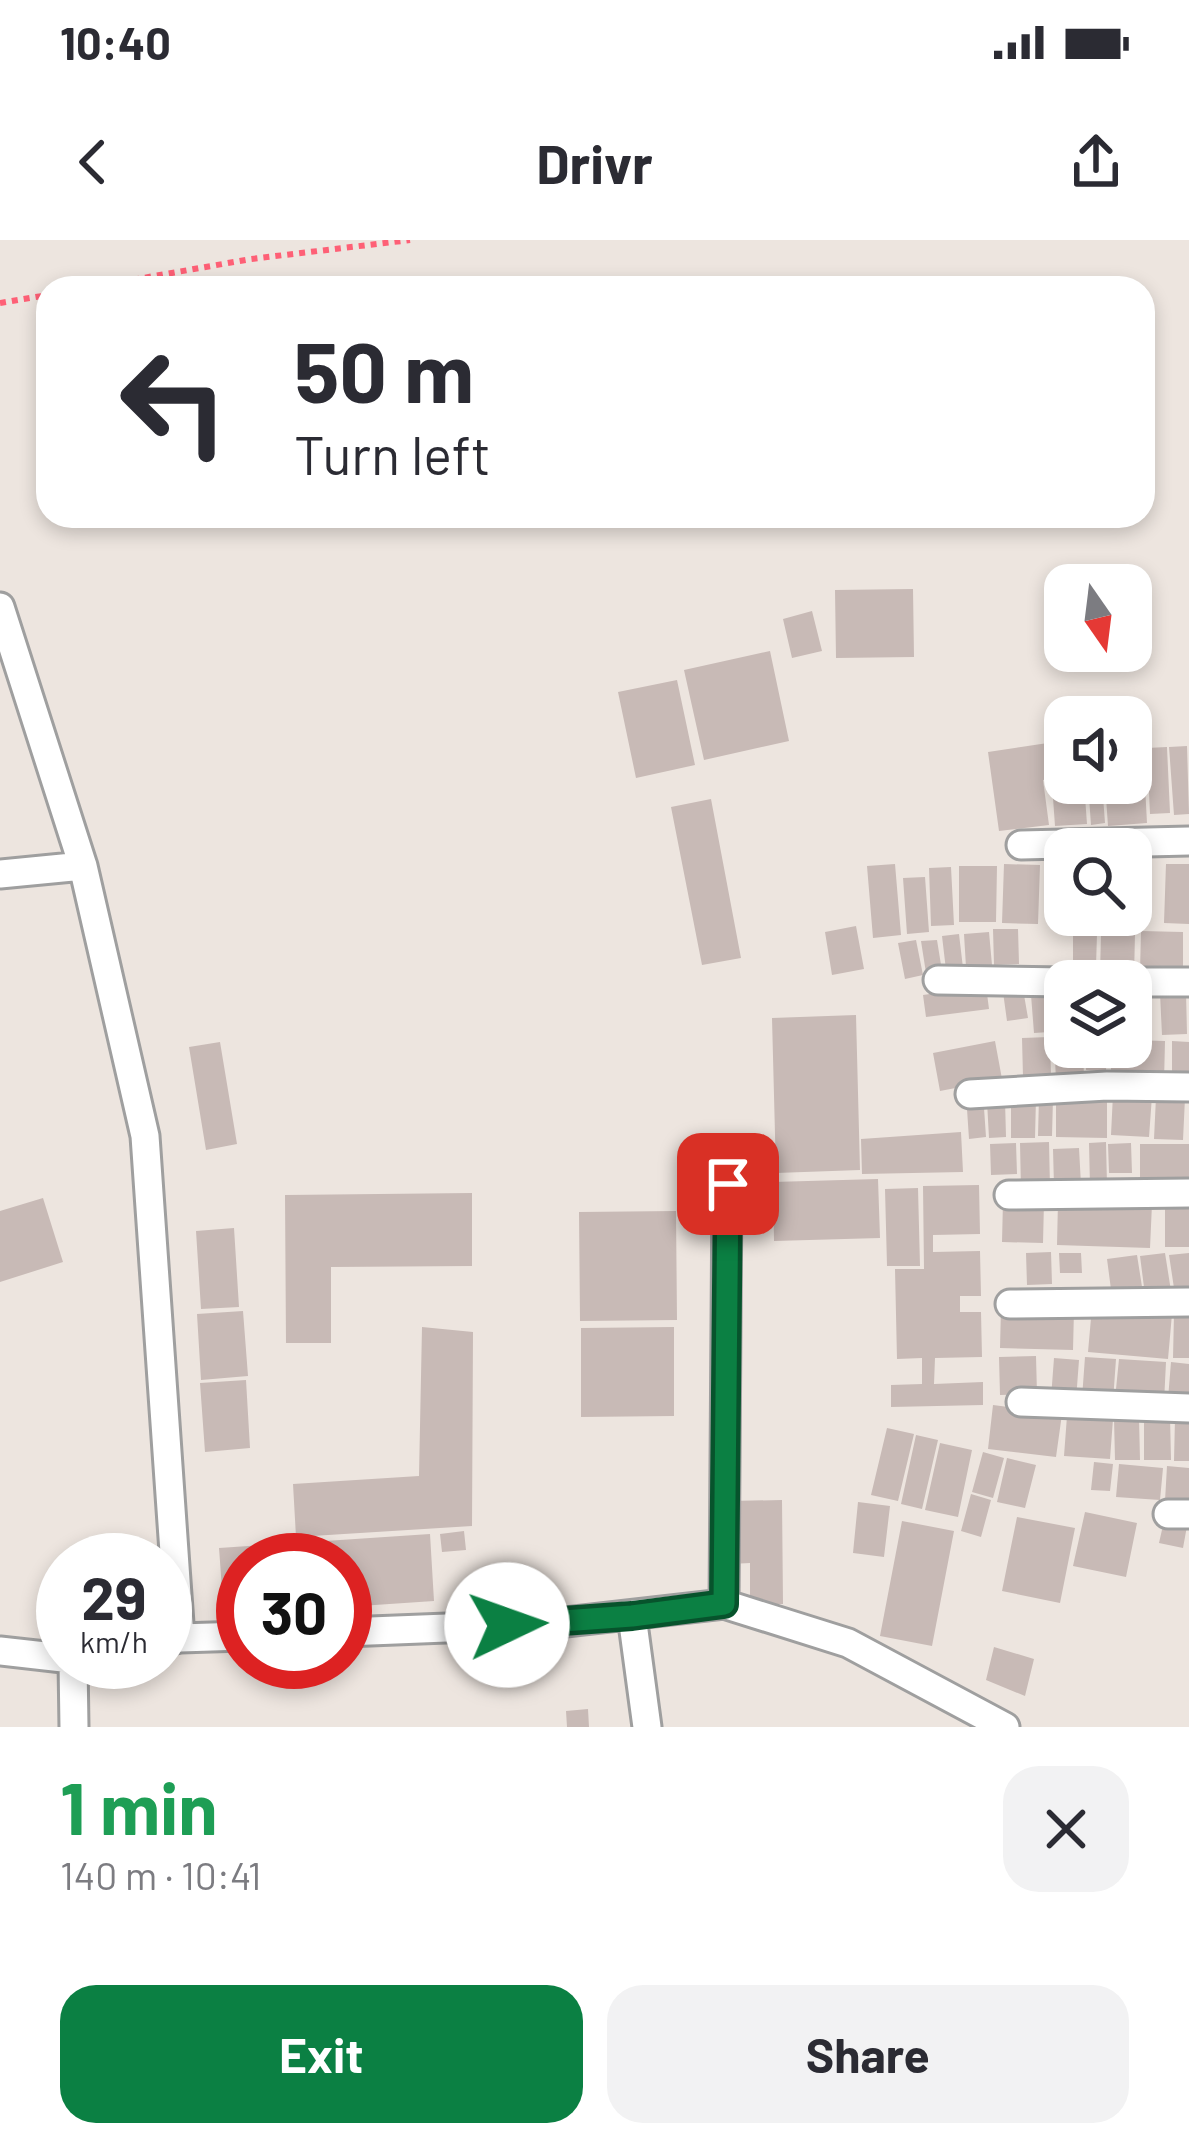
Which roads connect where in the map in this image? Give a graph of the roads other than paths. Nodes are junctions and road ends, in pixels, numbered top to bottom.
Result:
1 (0, 607) edge
2 (1189, 841) edge
3 (1021, 845) dead end
4 (83, 866) junction
5 (0, 874) edge
6 (938, 980) dead end
7 (1044, 982) edge
8 (1152, 982) edge
9 (1189, 982) edge
10 (1189, 1087) edge
11 (970, 1094) dead end
12 (728, 1184) dead end
13 (1189, 1193) edge
14 (1010, 1195) dead end
15 (1189, 1303) edge
16 (1010, 1304) dead end
17 (1021, 1402) dead end
18 (1189, 1408) edge
19 (167, 1533) edge
20 (724, 1604) junction
21 (632, 1616) junction
22 (372, 1631) edge
23 (0, 1651) edge
24 (36, 1655) edge
25 (73, 1689) edge
26 (74, 1727) edge
27 (647, 1727) edge
28 (1005, 1727) edge

1 - 4 street
2 - 3 street
4 - 5 street
4 - 19 street
6 - 7 street
8 - 9 street
10 - 11 street
12 - 20 street
13 - 14 street
15 - 16 street
17 - 18 street
20 - 21 street
20 - 28 street
21 - 22 street
21 - 27 street
23 - 24 street
25 - 26 street

